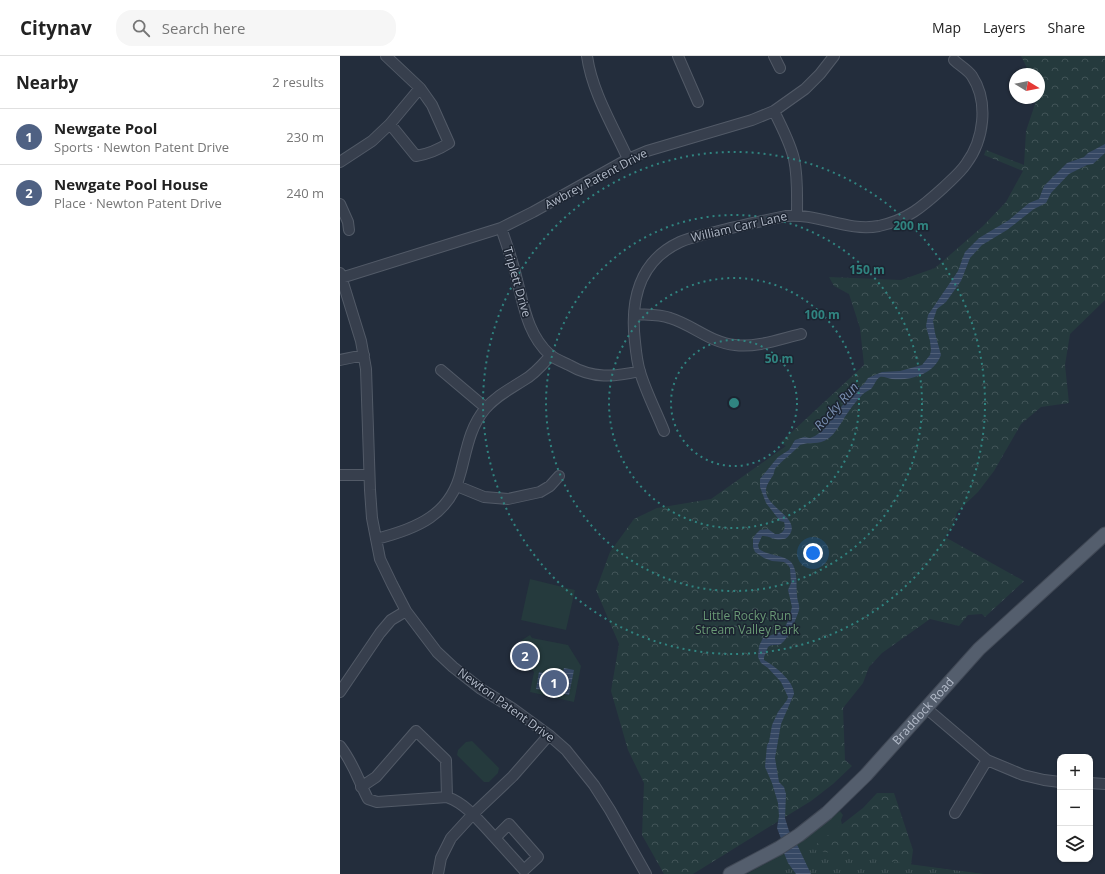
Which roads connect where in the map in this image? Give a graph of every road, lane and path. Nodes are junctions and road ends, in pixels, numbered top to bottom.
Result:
1 (386, 56) edge
2 (587, 56) edge
3 (678, 56) edge
4 (774, 56) edge
5 (834, 56) edge
6 (954, 60) dead end
7 (780, 68) dead end
8 (420, 88) junction
9 (698, 102) dead end
10 (774, 111) junction
11 (390, 124) junction
12 (628, 159) junction
13 (340, 162) edge
14 (340, 204) edge
15 (797, 215) junction
16 (501, 228) junction
17 (350, 230) dead end
18 (341, 275) edge
19 (634, 314) junction
20 (801, 334) dead end
21 (364, 354) junction
22 (551, 355) junction
23 (340, 360) edge
24 (441, 370) dead end
25 (640, 371) junction
26 (486, 408) junction
27 (664, 431) dead end
28 (369, 474) junction
29 (340, 475) edge
30 (559, 476) dead end
31 (456, 486) junction
32 (1105, 534) edge
33 (376, 539) junction
34 (406, 611) junction
35 (340, 692) edge
36 (926, 708) junction
37 (549, 735) junction
38 (340, 746) edge
39 (987, 760) junction
40 (1057, 782) edge
41 (1093, 783) edge
42 (1105, 784) edge
43 (361, 787) junction
44 (447, 797) junction
45 (955, 813) dead end
46 (473, 814) junction
47 (495, 838) junction
48 (438, 874) edge
49 (646, 874) edge
50 (730, 874) edge

1 - 8 street
2 - 12 street
3 - 9 street
4 - 7 street
5 - 10 street, Awbrey Patent Drive
6 - 15 street, William Carr Lane
8 - 11 street
8 - 11 street
10 - 12 street, Awbrey Patent Drive
10 - 15 street
11 - 13 street
12 - 16 street, Awbrey Patent Drive
14 - 17 street
15 - 19 street, William Carr Lane
16 - 18 street, Awbrey Patent Drive
16 - 22 street, Triplett Drive
18 - 21 street, Newton Patent Drive
19 - 20 street
19 - 25 street, William Carr Lane
21 - 23 street
21 - 28 street, Newton Patent Drive
22 - 25 street, Triplett Drive
22 - 26 street
24 - 26 street
25 - 27 street, William Carr Lane
26 - 31 street
28 - 29 street
28 - 33 street, Newton Patent Drive
30 - 31 street
31 - 33 street
32 - 36 main road, Braddock Road
33 - 34 street, Newton Patent Drive
34 - 35 street
34 - 37 street, Newton Patent Drive
36 - 39 street
36 - 50 main road, Braddock Road
37 - 46 street
37 - 49 street, Newton Patent Drive
38 - 43 street
39 - 40 street
39 - 45 street
41 - 42 street
43 - 44 street
43 - 44 street
44 - 46 street
46 - 47 street
46 - 48 street
47 - 47 street

